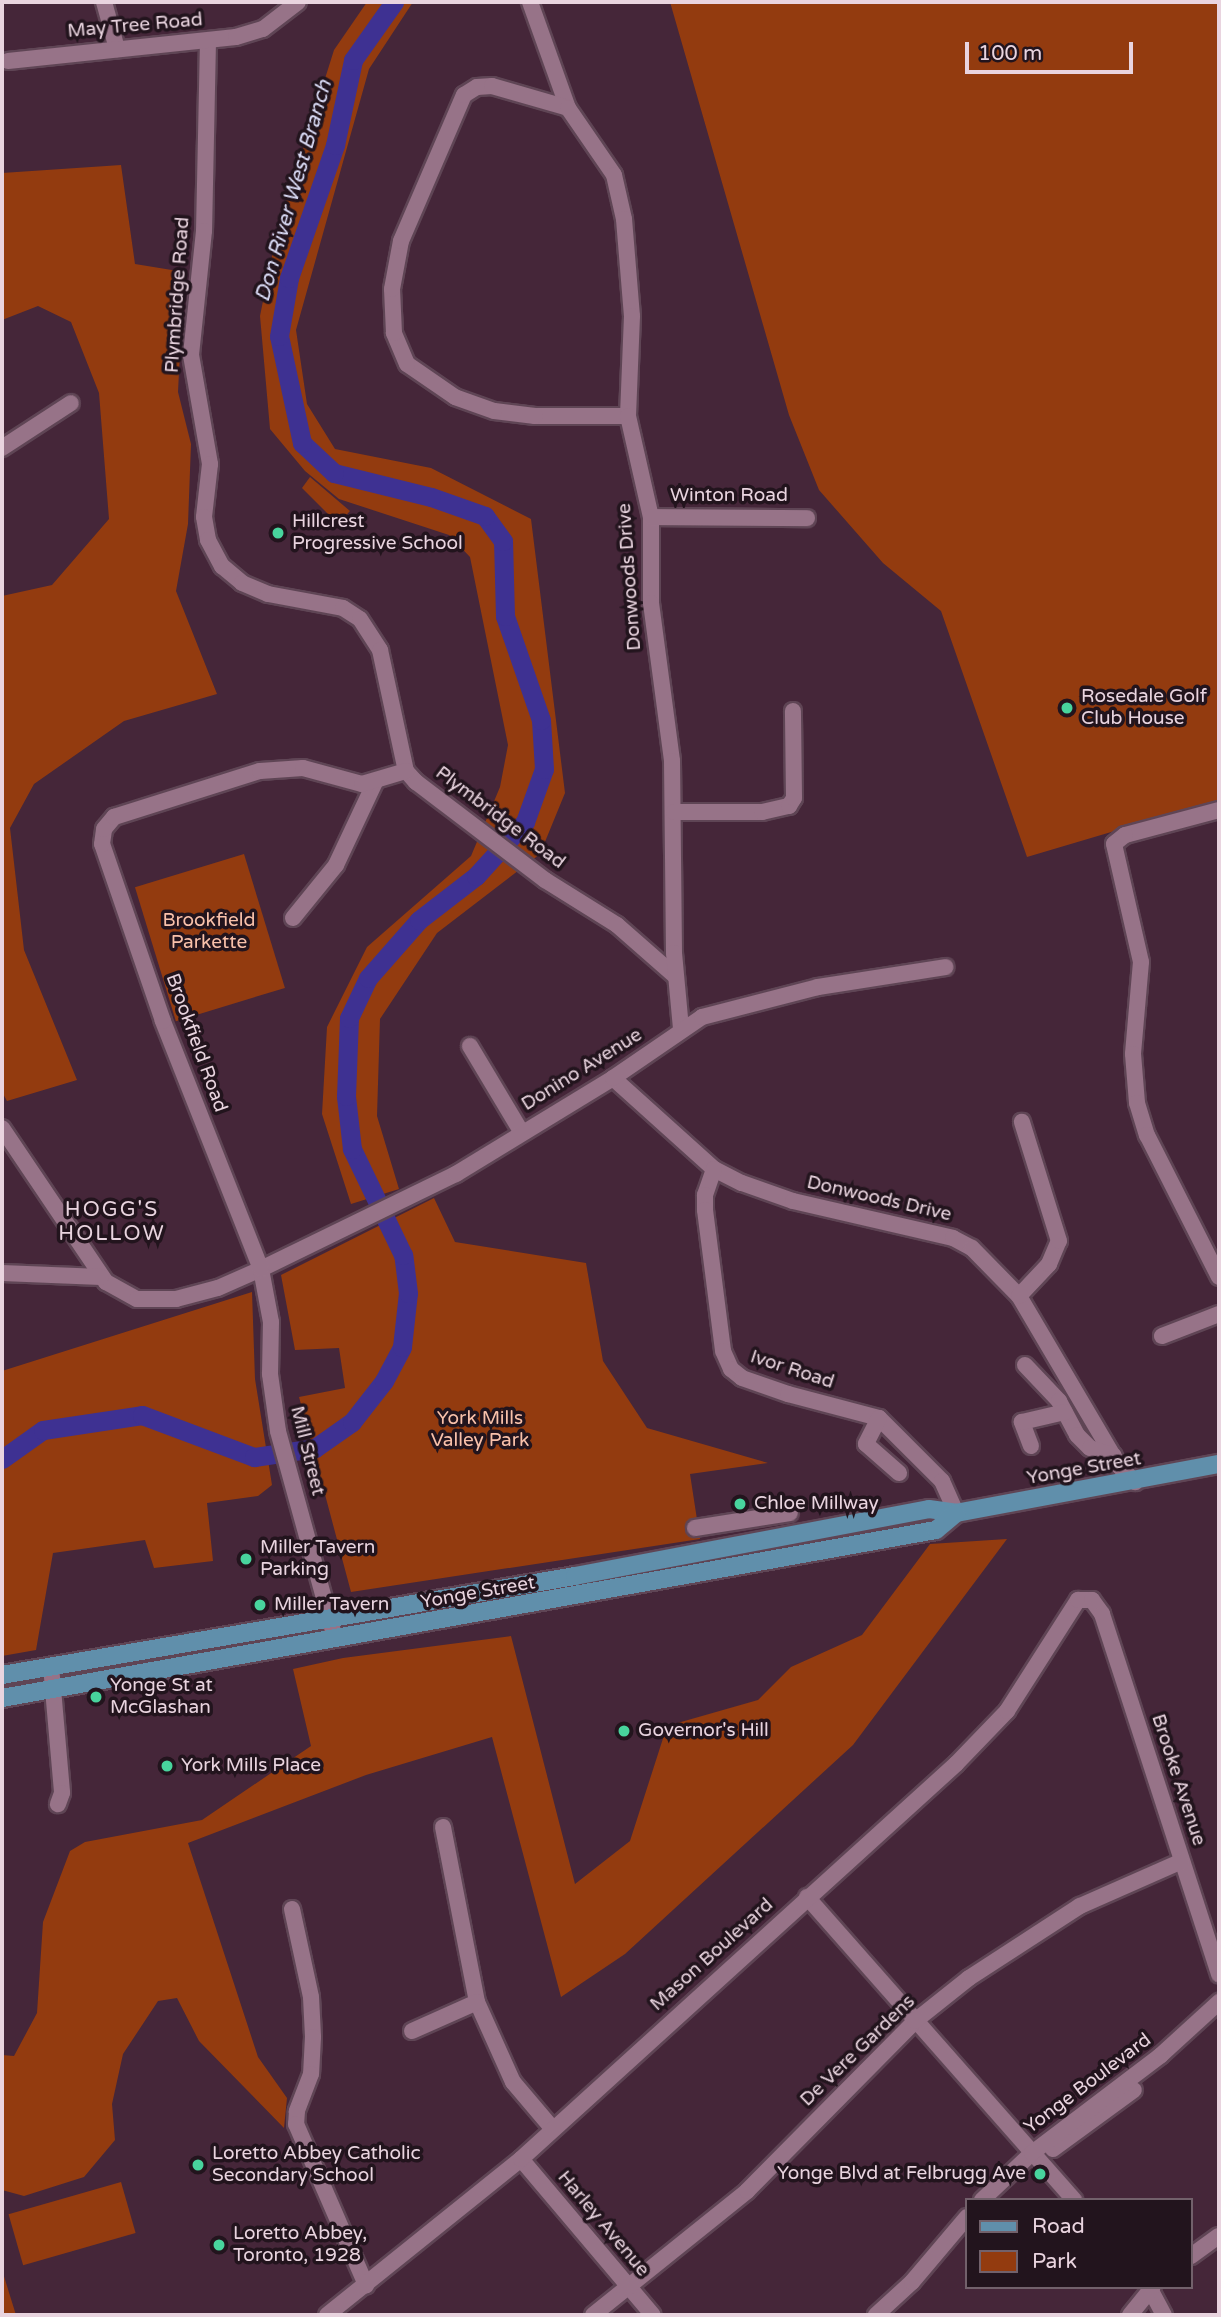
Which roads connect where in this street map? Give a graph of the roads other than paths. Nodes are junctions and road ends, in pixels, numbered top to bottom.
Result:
1 (104, 2) edge
2 (298, 2) edge
3 (530, 2) edge
4 (208, 41) junction
5 (117, 49) junction
6 (8, 61) dead end
7 (568, 108) junction
8 (71, 403) dead end
9 (628, 416) junction
10 (2, 448) edge
11 (651, 517) junction
12 (807, 518) dead end
13 (793, 711) dead end
14 (406, 771) junction
15 (375, 782) junction
16 (1219, 810) edge
17 (674, 812) junction
18 (293, 918) dead end
19 (945, 967) dead end
20 (675, 976) junction
21 (681, 1028) junction
22 (470, 1046) dead end
23 (613, 1077) junction
24 (1022, 1122) dead end
25 (2, 1128) edge
26 (522, 1133) junction
27 (714, 1170) junction
28 (261, 1269) junction
29 (2, 1273) edge
30 (101, 1277) junction
31 (1219, 1277) edge
32 (1019, 1296) junction
33 (1219, 1314) edge
34 (1162, 1336) dead end
35 (1025, 1365) dead end
36 (1065, 1412) junction
37 (879, 1418) junction
38 (1031, 1446) dead end
39 (1114, 1455) junction
40 (1219, 1464) edge
41 (899, 1473) dead end
42 (1135, 1482) junction
43 (790, 1513) dead end
44 (956, 1513) junction
45 (727, 1522) junction
46 (695, 1528) dead end
47 (732, 1548) junction
48 (736, 1566) junction
49 (1092, 1600) joint
50 (330, 1620) junction
51 (334, 1640) junction
52 (51, 1666) junction
53 (2, 1675) edge
54 (52, 1690) junction
55 (2, 1698) edge
56 (58, 1804) dead end
57 (443, 1827) dead end
58 (1182, 1861) junction
59 (807, 1897) junction
60 (292, 1909) dead end
61 (1219, 1975) edge
62 (1219, 2001) edge
63 (477, 2002) junction
64 (1219, 2015) edge
65 (915, 2021) junction
66 (412, 2031) dead end
67 (552, 2128) junction
68 (1035, 2156) junction
69 (521, 2159) junction
70 (984, 2198) edge
71 (999, 2198) edge
72 (1072, 2198) edge
73 (965, 2219) edge
74 (965, 2235) edge
75 (1219, 2236) edge
76 (1193, 2255) edge
77 (366, 2285) junction
78 (628, 2286) junction
79 (1150, 2289) edge
80 (1151, 2289) edge
81 (327, 2315) edge
82 (593, 2315) edge
83 (653, 2315) edge
84 (876, 2315) edge
85 (893, 2315) edge
86 (1130, 2315) edge
87 (1164, 2315) edge

1 - 5 street
2 - 4 street, May Tree Road
3 - 7 street, Donwoods Drive
4 - 5 street, May Tree Road
4 - 14 street, Plymbridge Road
5 - 6 street, May Tree Road
7 - 9 street, Donwoods Drive
7 - 9 street
8 - 10 street
9 - 11 street, Donwoods Drive
11 - 12 street, Winton Road
11 - 17 street, Donwoods Drive
13 - 17 street
14 - 15 street
14 - 20 street, Plymbridge Road
15 - 18 street
15 - 28 street, Brookfield Road
16 - 31 street
17 - 20 street, Donwoods Drive
19 - 21 street, Donino Avenue
20 - 21 street, Donwoods Drive
21 - 23 street, Donino Avenue
22 - 26 street
23 - 26 street, Donino Avenue
23 - 27 street, Donwoods Drive
24 - 32 street
25 - 30 street
26 - 28 street, Donino Avenue
27 - 32 street, Donwoods Drive
27 - 37 street, Ivor Road
28 - 30 street, Donino Avenue
28 - 50 street, Mill Street
29 - 30 street
32 - 39 street, Donwoods Drive
33 - 34 street
35 - 36 street
36 - 38 street
36 - 39 street
37 - 41 street
37 - 44 street
39 - 42 street, Donwoods Drive
40 - 42 main road, Yonge Street
42 - 44 main road, Yonge Street
43 - 45 street
44 - 47 main road, Yonge Street
44 - 48 main road, Yonge Street
45 - 46 street
45 - 47 street
47 - 48 street
47 - 50 main road, Yonge Street
48 - 51 main road, Yonge Street
49 - 58 street, Brooke Avenue
49 - 59 street, Mason Boulevard
50 - 51 street, Mill Street
50 - 52 main road, Yonge Street
51 - 54 main road, Yonge Street
52 - 53 main road, Yonge Street
52 - 54 street
54 - 55 main road, Yonge Street
54 - 56 street
57 - 63 street
58 - 61 street, Brooke Avenue
58 - 65 street, De Vere Gardens
59 - 65 street
59 - 67 street, Mason Boulevard
60 - 77 street
62 - 68 street, Yonge Boulevard
63 - 66 street
63 - 67 street
64 - 68 street, Yonge Boulevard
65 - 68 street
65 - 78 street, De Vere Gardens
67 - 69 street, Mason Boulevard
68 - 70 street, Yonge Boulevard
68 - 71 street, Yonge Boulevard
68 - 72 street
69 - 77 street, Mason Boulevard
69 - 78 street, Harley Avenue
73 - 84 street
74 - 85 street
75 - 76 street
77 - 81 street, Mason Boulevard
78 - 82 street, De Vere Gardens
78 - 83 street, Harley Avenue
79 - 86 street
80 - 87 street

